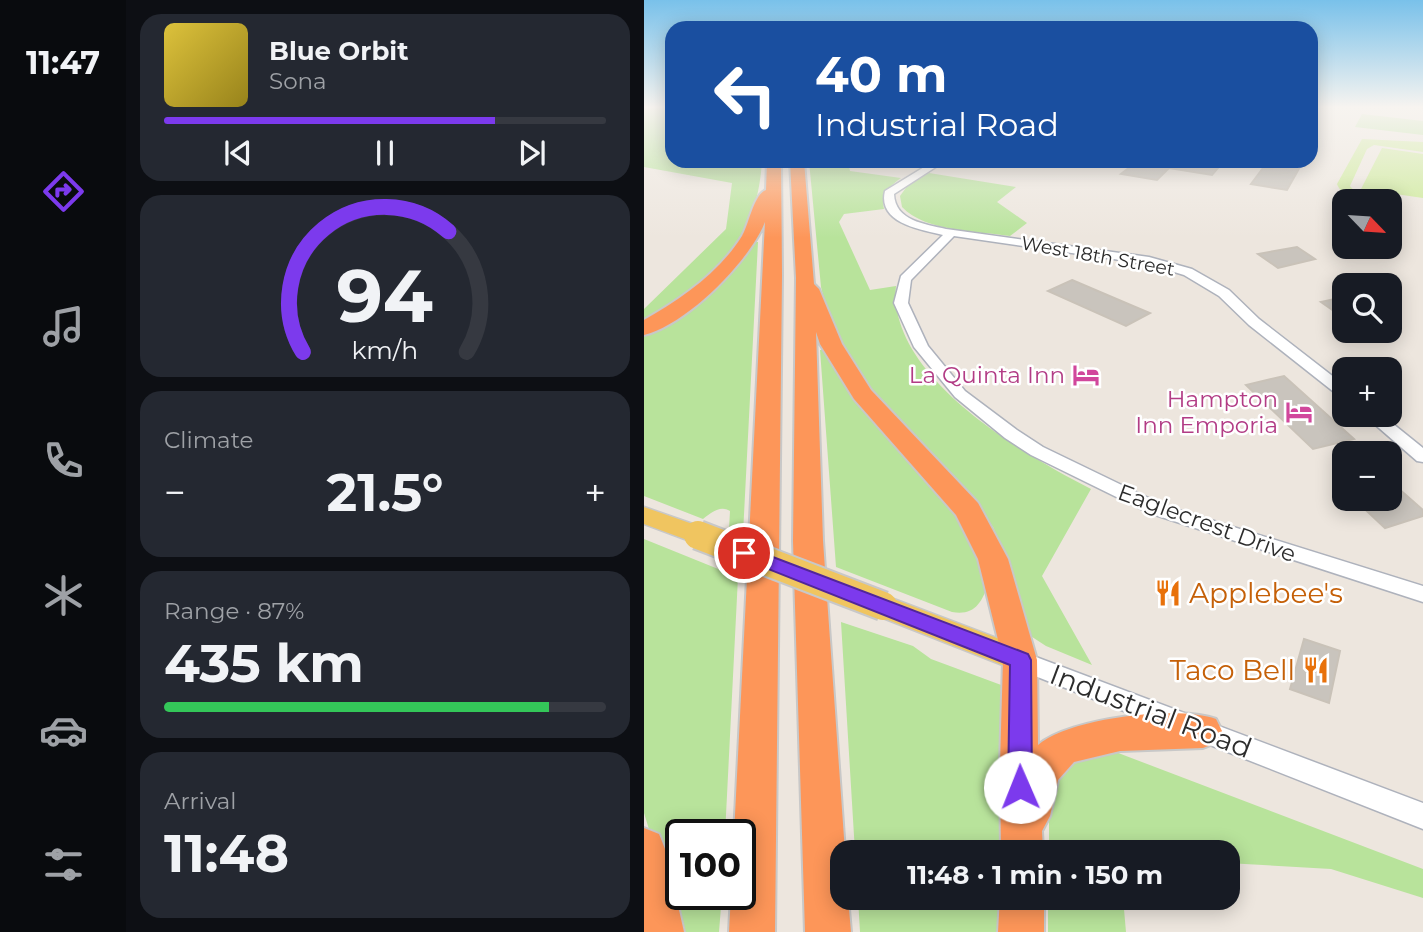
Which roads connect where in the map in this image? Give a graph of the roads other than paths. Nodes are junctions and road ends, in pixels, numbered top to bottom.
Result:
1 (781, 168) edge
2 (782, 168) edge
3 (782, 168) edge
4 (928, 168) edge
5 (951, 233) junction
6 (805, 278) junction
7 (644, 329) edge
8 (1332, 384) edge
9 (1387, 427) edge
10 (1423, 457) edge
11 (644, 515) edge
12 (1423, 594) edge
13 (1020, 660) junction
14 (1203, 731) junction
15 (1423, 816) edge
16 (1022, 840) edge
17 (1025, 840) edge
18 (644, 849) edge
19 (1022, 910) edge
20 (661, 932) edge
21 (752, 932) edge
22 (828, 932) edge
23 (1021, 932) edge

1 - 7 highway
2 - 6 highway
3 - 21 highway
4 - 5 street, West 18th Street
5 - 8 street, West 18th Street
5 - 12 street, Eaglecrest Drive
6 - 13 highway
6 - 22 highway
9 - 10 street
11 - 13 main road, Industrial Road, bridge
13 - 14 street, Industrial Road
13 - 16 highway
14 - 15 street, Industrial Road
14 - 17 highway
18 - 20 highway
19 - 23 highway

